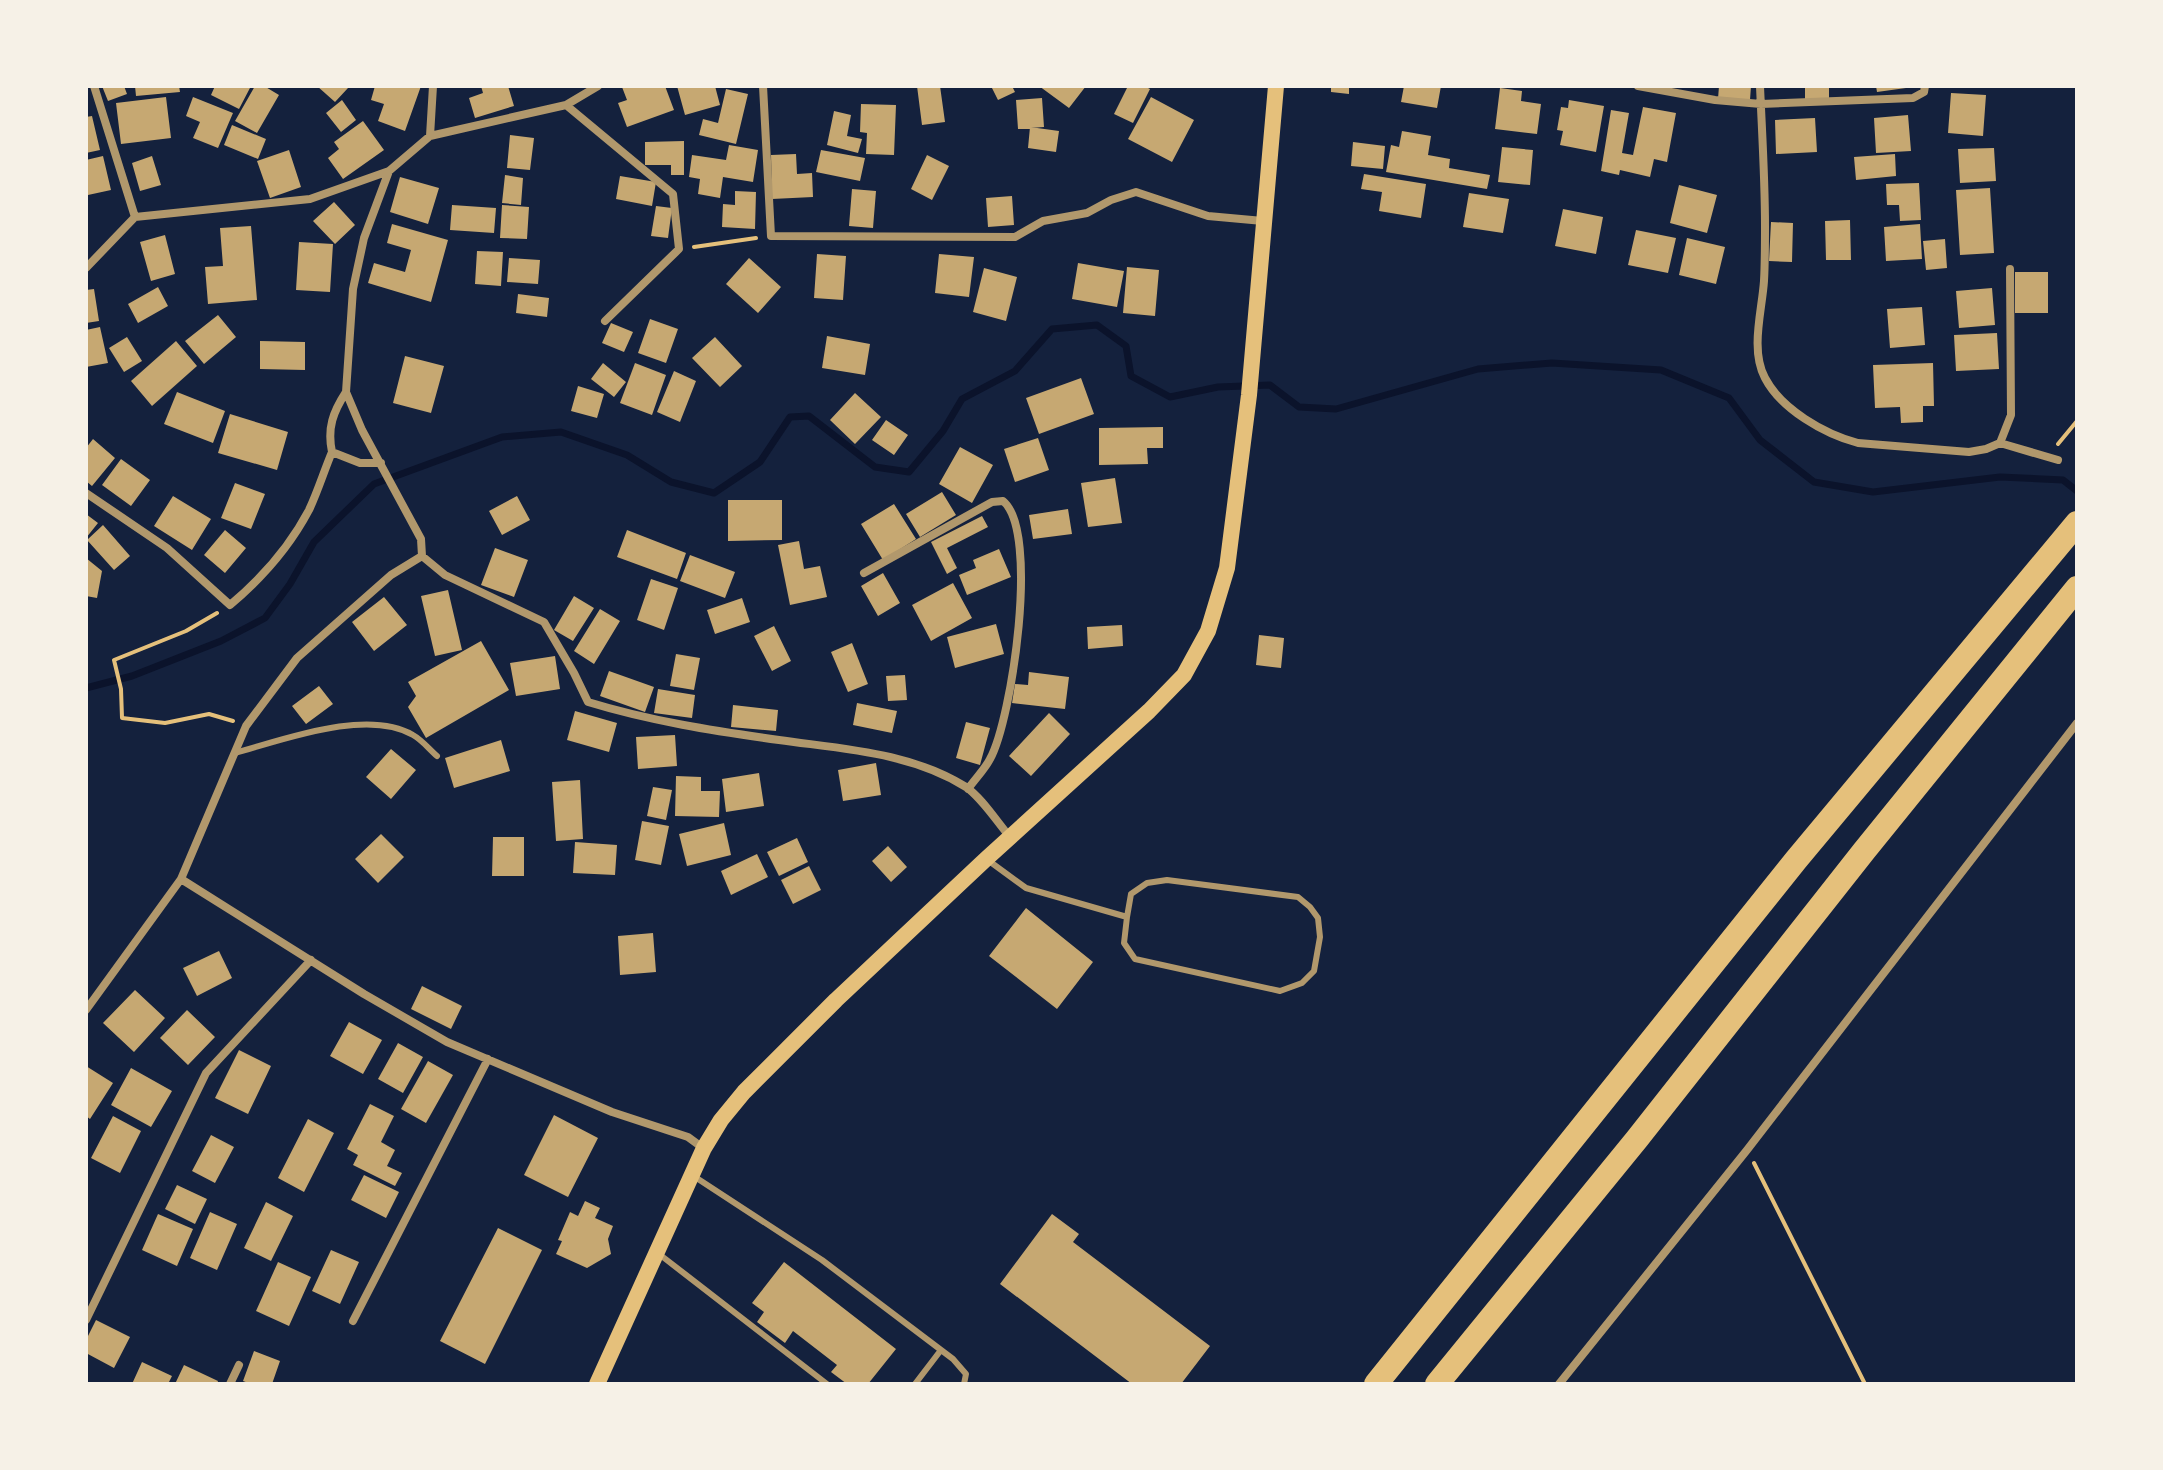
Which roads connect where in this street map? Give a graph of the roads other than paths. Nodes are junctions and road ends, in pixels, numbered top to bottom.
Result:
1 (94, 86) edge
2 (433, 86) edge
3 (598, 86) edge
4 (763, 86) edge
5 (1276, 86) edge
6 (1638, 86) edge
7 (1760, 86) edge
8 (1925, 89) edge
9 (1761, 104) junction
10 (566, 105) junction
11 (430, 136) junction
12 (389, 171) junction
13 (135, 217) junction
14 (1263, 221) junction
15 (86, 268) edge
16 (2010, 269) dead end
17 (605, 321) dead end
18 (346, 392) junction
19 (2000, 443) junction
20 (332, 452) junction
21 (2058, 460) dead end
22 (381, 463) junction
23 (86, 493) edge
24 (2071, 531) edge
25 (422, 556) junction
26 (864, 573) dead end
27 (2077, 588) edge
28 (2077, 723) edge
29 (235, 753) junction
30 (437, 756) dead end
31 (968, 789) junction
32 (1010, 837) junction
33 (986, 859) junction
34 (181, 879) junction
35 (1127, 917) junction
36 (311, 960) junction
37 (86, 1010) edge
38 (488, 1059) junction
39 (704, 1148) junction
40 (692, 1175) junction
41 (655, 1251) junction
42 (86, 1320) edge
43 (353, 1321) dead end
44 (941, 1350) junction
45 (239, 1365) dead end
46 (230, 1384) edge
47 (597, 1384) edge
48 (827, 1384) edge
49 (915, 1384) edge
50 (964, 1384) edge
51 (1376, 1384) edge
52 (1437, 1384) edge
53 (1559, 1384) edge

1 - 13 street
2 - 11 street
3 - 10 street
4 - 14 street
5 - 14 main road
6 - 9 street
7 - 9 street
8 - 9 street
9 - 19 street
10 - 11 street
10 - 17 street
11 - 12 street
12 - 13 street
12 - 18 street
13 - 15 street
14 - 32 main road
16 - 19 street
18 - 20 street
18 - 22 street
19 - 21 street
20 - 22 street
20 - 23 street
22 - 25 street
24 - 51 highway
25 - 29 street
25 - 31 street
26 - 31 street
27 - 52 highway
28 - 53 street
29 - 30 lane
29 - 34 street
31 - 32 street
32 - 33 main road
33 - 35 lane
33 - 39 main road
34 - 36 street
34 - 37 street
35 - 35 lane
36 - 38 street
36 - 42 street
38 - 39 street
38 - 43 street
39 - 40 main road
40 - 41 main road
40 - 44 lane
41 - 47 main road
41 - 48 lane
44 - 49 lane
44 - 50 lane
45 - 46 street

